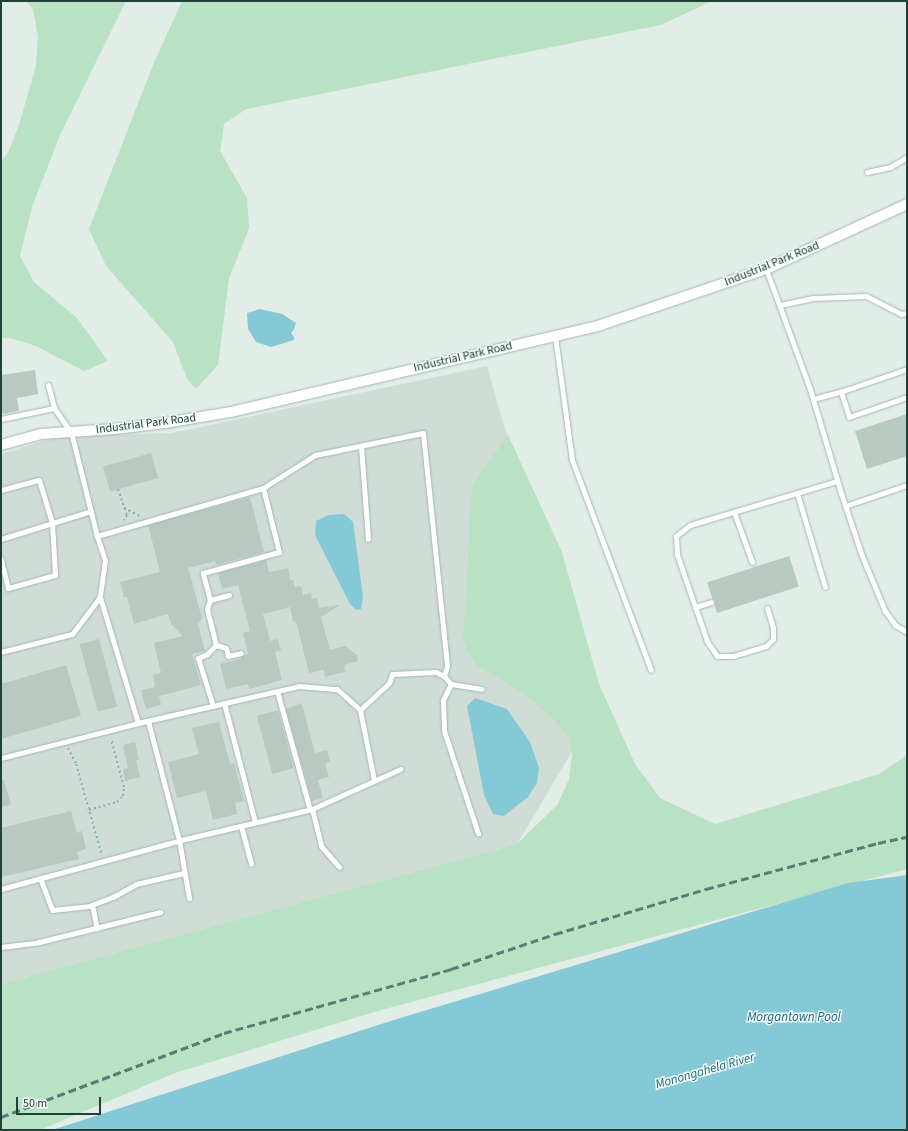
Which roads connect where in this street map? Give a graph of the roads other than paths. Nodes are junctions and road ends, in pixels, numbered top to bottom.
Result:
1 (907, 158) edge
2 (867, 172) dead end
3 (907, 204) edge
4 (766, 269) junction
5 (780, 305) junction
6 (907, 313) edge
7 (555, 336) junction
8 (907, 369) edge
9 (48, 385) dead end
10 (841, 392) junction
11 (907, 397) edge
12 (813, 399) junction
13 (54, 408) junction
14 (1, 419) edge
15 (71, 432) junction
16 (1, 445) edge
17 (361, 446) junction
18 (837, 482) junction
19 (907, 485) edge
20 (263, 488) junction
21 (1, 490) edge
22 (798, 493) junction
23 (845, 506) junction
24 (91, 511) junction
25 (734, 512) junction
26 (52, 523) junction
27 (97, 536) junction
28 (1, 539) edge
29 (368, 539) dead end
30 (1, 559) edge
31 (752, 562) dead end
32 (825, 587) dead end
33 (229, 595) dead end
34 (100, 598) junction
35 (210, 600) junction
36 (711, 602) dead end
37 (695, 607) junction
38 (766, 608) dead end
39 (907, 632) edge
40 (216, 645) junction
41 (1, 652) edge
42 (241, 652) dead end
43 (651, 670) dead end
44 (444, 676) junction
45 (451, 684) junction
46 (482, 689) dead end
47 (277, 691) junction
48 (224, 703) junction
49 (213, 706) junction
50 (360, 710) junction
51 (148, 721) junction
52 (138, 723) junction
53 (1, 758) edge
54 (400, 769) dead end
55 (374, 780) junction
56 (311, 810) junction
57 (255, 822) junction
58 (241, 826) junction
59 (478, 834) dead end
60 (179, 840) junction
61 (251, 864) dead end
62 (339, 867) dead end
63 (184, 873) junction
64 (40, 878) junction
65 (1, 889) edge
66 (189, 898) dead end
67 (92, 905) junction
68 (160, 912) dead end
69 (97, 928) junction
70 (1, 947) edge

1 - 2 lane
3 - 4 street, Industrial Park Road
4 - 5 lane
4 - 7 street, Industrial Park Road
5 - 6 lane
5 - 12 lane
7 - 15 street, Industrial Park Road
7 - 43 lane
8 - 10 lane
9 - 13 lane
10 - 11 lane
10 - 12 lane
12 - 18 lane
13 - 14 lane
13 - 15 lane
15 - 16 street, Industrial Park Road
15 - 24 lane
17 - 20 lane
17 - 29 lane
17 - 44 lane
18 - 22 lane
18 - 23 lane
19 - 23 lane
20 - 27 lane
20 - 35 lane
21 - 26 lane
22 - 25 lane
22 - 32 lane
23 - 39 lane
24 - 26 lane
24 - 27 lane
25 - 31 lane
25 - 37 lane
26 - 28 lane
26 - 30 lane
27 - 34 lane
33 - 35 lane
34 - 41 lane
34 - 52 lane
35 - 40 lane
36 - 37 lane
37 - 38 lane
40 - 42 lane
40 - 49 lane
44 - 45 lane
44 - 50 lane
45 - 46 lane
45 - 59 lane
47 - 48 lane
47 - 50 lane
47 - 56 lane
48 - 49 lane
48 - 57 lane
49 - 51 lane
50 - 55 lane
51 - 52 lane
51 - 60 lane
52 - 53 lane
54 - 55 lane
55 - 56 lane
56 - 57 lane
56 - 62 lane
57 - 58 lane
58 - 60 lane
58 - 61 lane
60 - 63 lane
60 - 64 lane
63 - 66 lane
63 - 67 lane
64 - 65 lane
64 - 67 lane
67 - 69 lane
68 - 69 lane
69 - 70 lane

